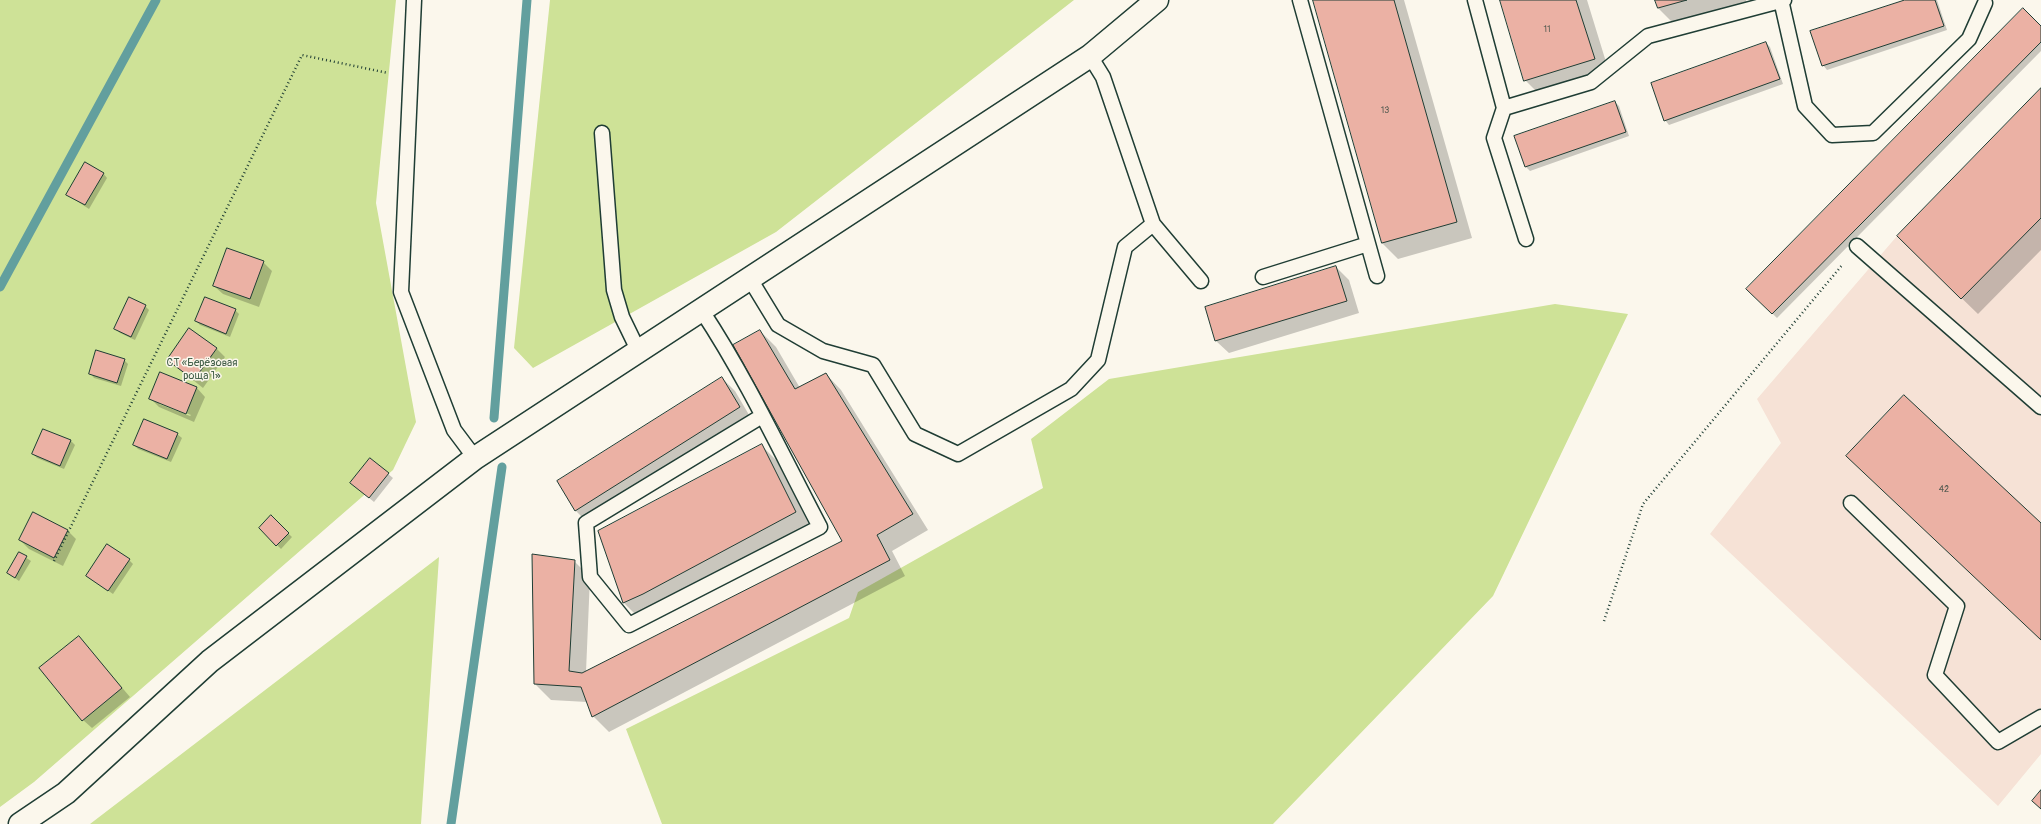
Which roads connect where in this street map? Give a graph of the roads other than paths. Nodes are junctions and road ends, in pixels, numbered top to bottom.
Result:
1 (414, 0) edge
2 (1157, 0) edge
3 (1300, 0) edge
4 (1475, 0) edge
5 (1782, 0) edge
6 (1988, 1) edge
7 (1090, 56) junction
8 (1504, 108) junction
9 (602, 132) dead end
10 (1153, 224) junction
11 (1526, 239) dead end
12 (1368, 244) junction
13 (1857, 246) road end
14 (1377, 276) dead end
15 (1263, 277) dead end
16 (750, 279) junction
17 (1201, 281) dead end
18 (702, 311) junction
19 (639, 352) junction
20 (2041, 407) edge
21 (762, 416) junction
22 (475, 458) junction
23 (1851, 503) dead end
24 (2041, 717) edge
25 (20, 824) edge

1 - 22 lane
2 - 7 street
3 - 12 lane
4 - 8 lane
5 - 6 lane
5 - 8 lane
7 - 10 lane
7 - 16 street
8 - 11 lane
9 - 19 lane
10 - 16 lane
10 - 17 lane
12 - 14 lane
12 - 15 lane
13 - 20 lane
16 - 18 street
18 - 19 street
18 - 21 lane
19 - 22 street
21 - 21 lane
22 - 25 street
23 - 24 lane

